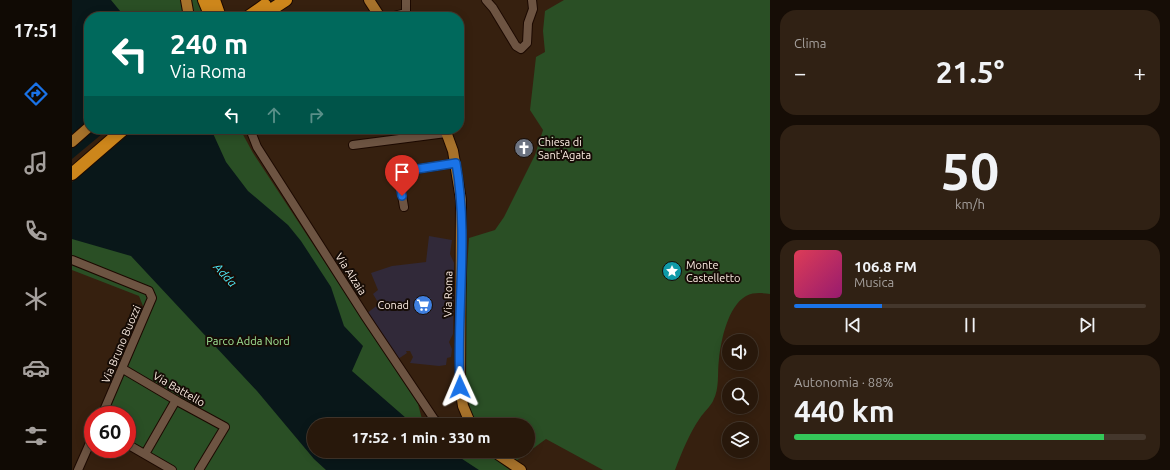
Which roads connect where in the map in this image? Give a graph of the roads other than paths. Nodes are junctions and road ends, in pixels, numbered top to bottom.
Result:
1 (186, 0) edge
2 (273, 0) edge
3 (286, 0) edge
4 (369, 0) edge
5 (406, 0) edge
6 (486, 0) edge
7 (532, 0) edge
8 (187, 12) edge
9 (255, 12) edge
10 (268, 12) edge
11 (377, 12) edge
12 (406, 12) edge
13 (84, 131) edge
14 (107, 134) edge
15 (118, 134) edge
16 (252, 134) edge
17 (426, 134) edge
18 (447, 134) edge
19 (72, 142) edge
20 (353, 145) dead end
21 (456, 163) junction
22 (72, 164) edge
23 (72, 174) edge
24 (404, 208) dead end
25 (72, 260) edge
26 (123, 369) junction
27 (176, 400) junction
28 (106, 406) edge
29 (433, 418) edge
30 (467, 418) edge
31 (136, 449) edge
32 (145, 454) junction
33 (84, 456) edge
34 (502, 458) edge
35 (78, 470) edge
36 (172, 470) edge
37 (199, 470) edge
38 (520, 470) edge

1 - 8 main road
2 - 9 highway
3 - 10 highway
4 - 11 main road
5 - 12 street
6 - 7 street
13 - 19 main road
14 - 22 highway
15 - 23 highway
16 - 29 street, Via Alzaia
17 - 20 street
18 - 21 main road, Via Roma
21 - 24 street
21 - 30 main road, Via Roma
25 - 26 street, Via Bruno Buozzi
26 - 27 street, Via Battello
26 - 28 street, Via Bruno Buozzi
27 - 32 street
27 - 37 street, Via Battello
31 - 32 street
32 - 36 street
33 - 35 street
34 - 38 main road

